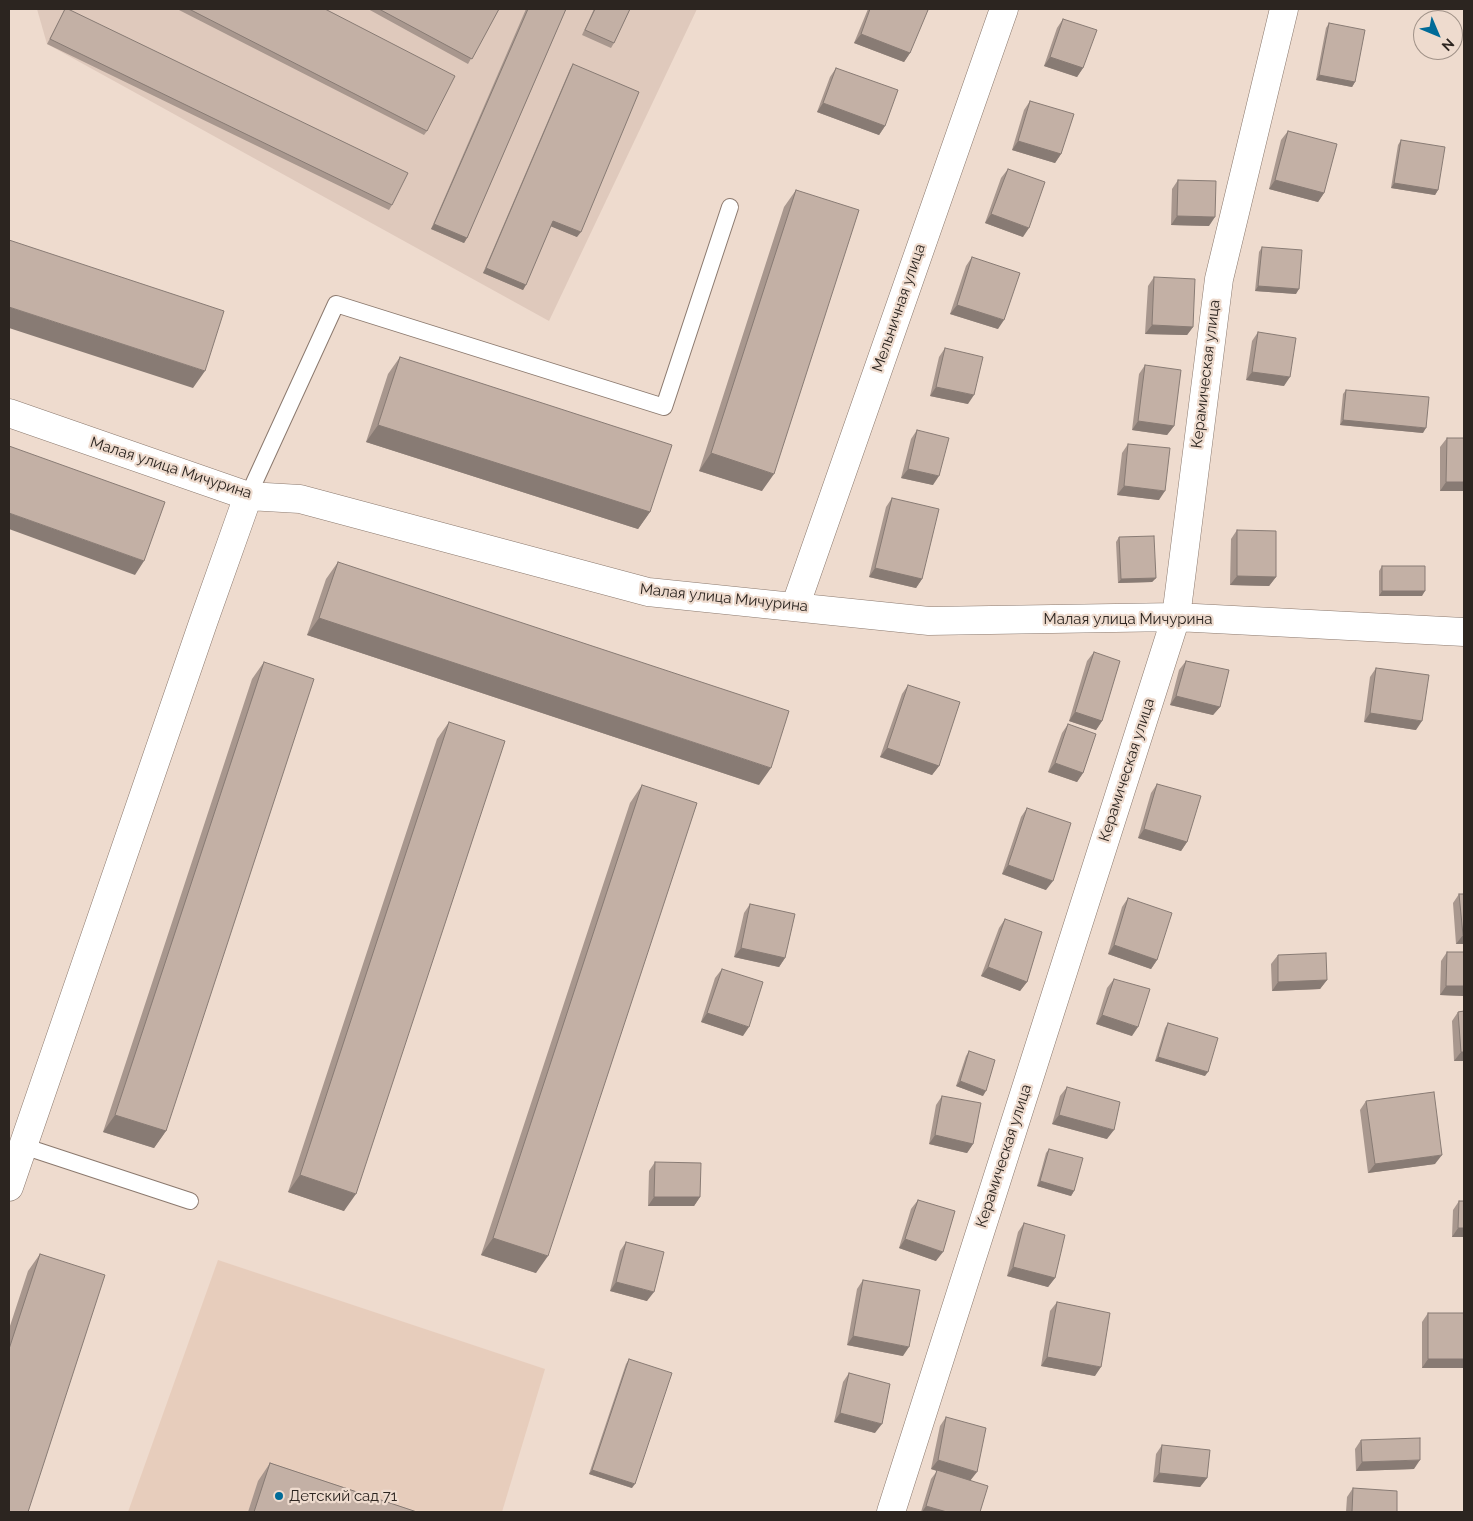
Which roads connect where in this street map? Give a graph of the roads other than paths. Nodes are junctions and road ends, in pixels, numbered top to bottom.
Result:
1 (1004, 9) edge
2 (1284, 9) edge
3 (730, 207) dead end
4 (9, 413) edge
5 (248, 496) junction
6 (795, 606) junction
7 (1176, 617) junction
8 (1464, 632) edge
9 (23, 1146) junction
10 (9, 1187) edge
11 (190, 1201) dead end
12 (891, 1512) edge

1 - 6 street, Мельничная улица
2 - 7 street, Керамическая улица
3 - 5 lane
4 - 5 street, Малая улица Мичурина
5 - 6 street, Малая улица Мичурина
5 - 9 street
6 - 7 street, Малая улица Мичурина
7 - 8 street, Малая улица Мичурина
7 - 12 street, Керамическая улица
9 - 10 street
9 - 11 lane

